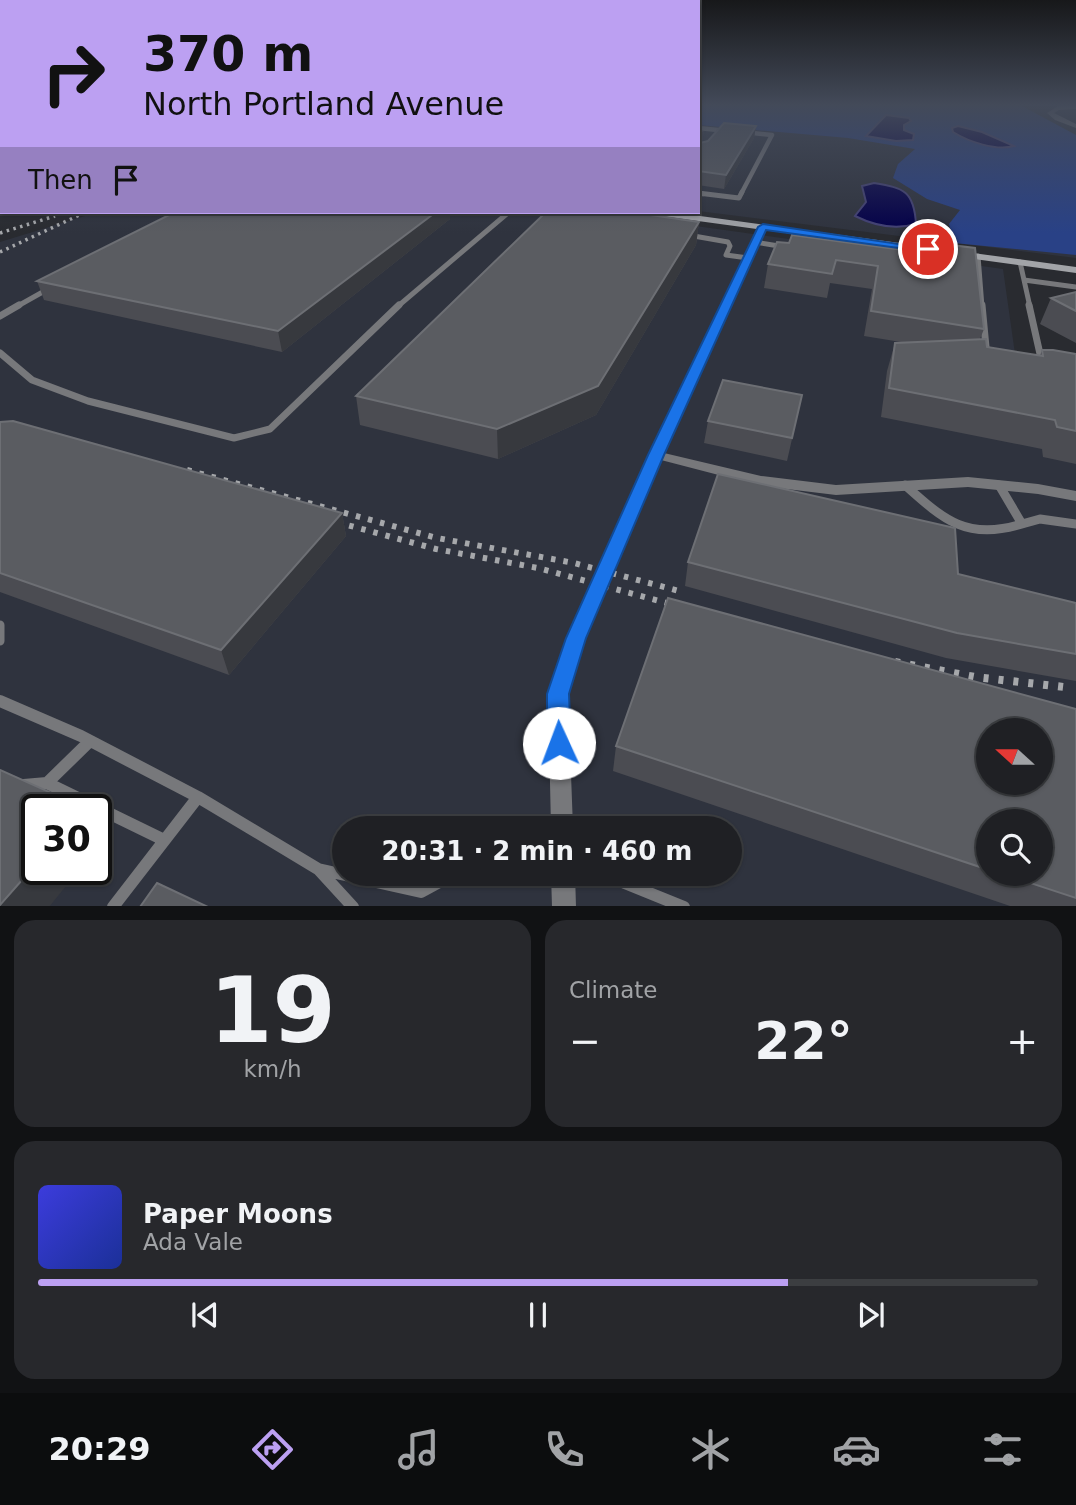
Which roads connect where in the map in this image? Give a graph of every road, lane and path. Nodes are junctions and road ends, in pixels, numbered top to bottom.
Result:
1 (765, 148) edge
2 (700, 193) edge
3 (506, 214) edge
4 (669, 214) edge
5 (763, 227) junction
6 (679, 234) edge
7 (755, 242) junction
8 (794, 248) edge
9 (978, 256) junction
10 (748, 258) junction
11 (1020, 262) junction
12 (1076, 270) edge
13 (1024, 280) junction
14 (54, 286) edge
15 (1076, 287) edge
16 (0, 316) edge
17 (986, 350) edge
18 (0, 353) edge
19 (1061, 360) edge
20 (656, 455) junction
21 (905, 485) junction
22 (999, 485) junction
23 (1076, 496) edge
24 (1022, 524) junction
25 (1076, 524) edge
26 (0, 625) edge
27 (0, 641) edge
28 (0, 701) edge
29 (90, 741) junction
30 (47, 783) junction
31 (0, 787) edge
32 (198, 796) junction
33 (562, 816) edge
34 (164, 840) junction
35 (318, 869) junction
36 (332, 872) edge
37 (394, 886) edge
38 (432, 886) edge
39 (563, 886) edge
40 (633, 886) edge
41 (113, 906) edge
42 (353, 906) edge
43 (564, 906) edge
44 (684, 906) edge

1 - 2 lane
3 - 18 lane
4 - 5 main road
5 - 7 street
5 - 9 main road
6 - 10 lane
7 - 8 lane
7 - 10 street
9 - 11 main road
9 - 17 lane
10 - 20 street
11 - 12 main road
11 - 13 lane
13 - 15 lane
13 - 19 lane
14 - 16 lane
20 - 21 street
20 - 33 street
21 - 22 street
21 - 24 lane
22 - 23 street
22 - 24 lane
24 - 25 lane
26 - 27 lane
28 - 29 lane
29 - 30 lane
29 - 32 lane
30 - 31 lane
30 - 34 lane
32 - 34 lane
32 - 35 lane
34 - 41 lane
35 - 36 lane
35 - 42 lane
37 - 38 lane
39 - 43 street
40 - 44 lane

